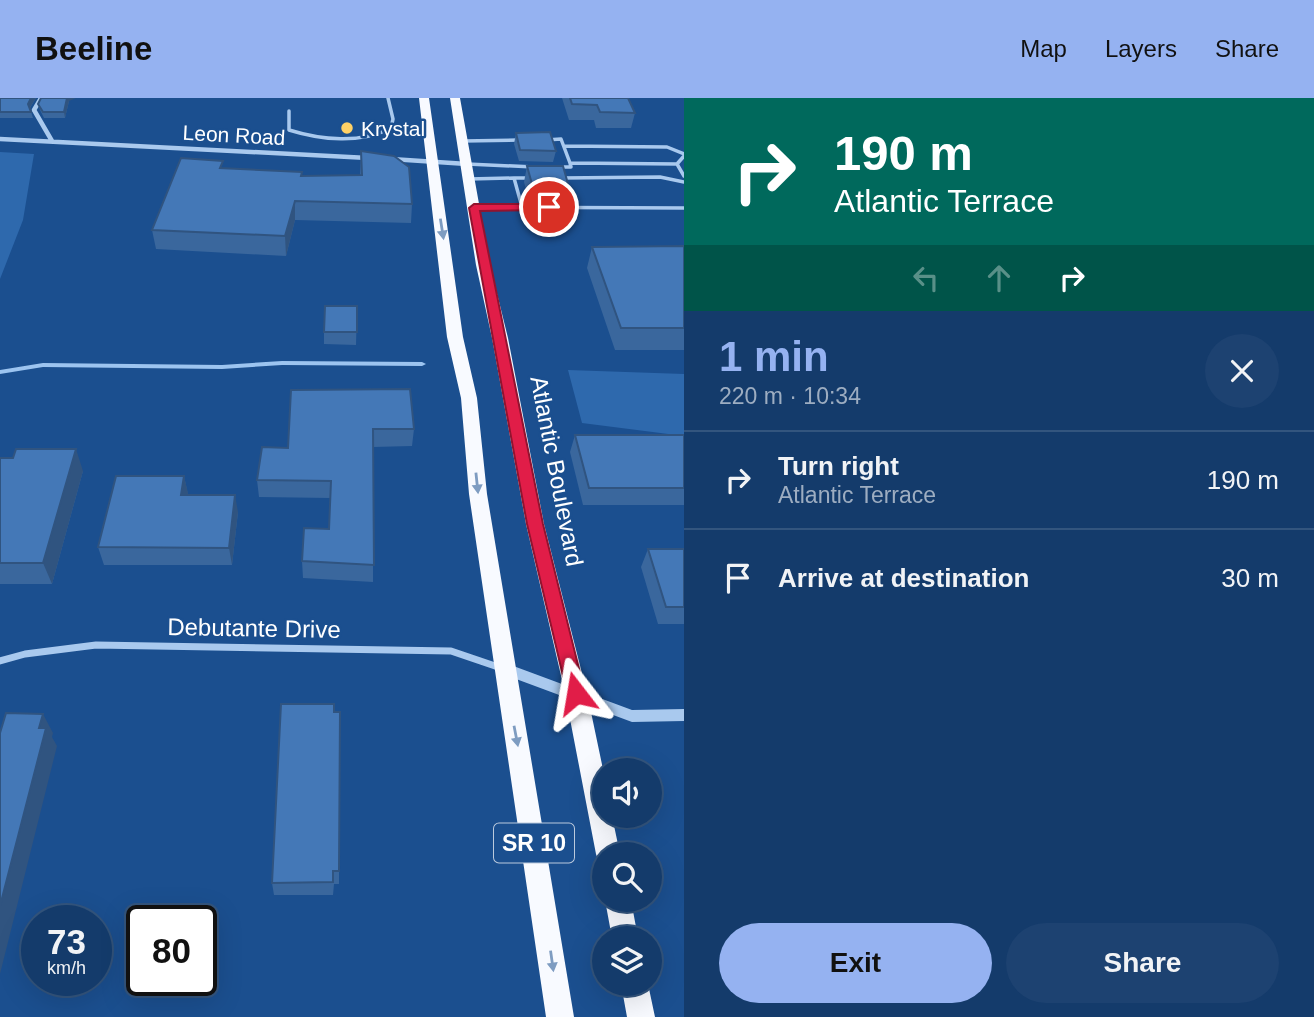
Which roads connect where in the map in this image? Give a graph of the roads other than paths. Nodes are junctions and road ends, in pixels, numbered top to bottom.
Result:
1 (41, 98) edge
2 (388, 98) edge
3 (424, 98) edge
4 (455, 98) edge
5 (289, 111) dead end
6 (0, 139) edge
7 (522, 140) edge
8 (535, 140) edge
9 (52, 141) junction
10 (463, 141) junction
11 (564, 146) junction
12 (684, 155) edge
13 (370, 158) edge
14 (384, 159) edge
15 (432, 162) junction
16 (570, 163) junction
17 (467, 164) junction
18 (677, 164) junction
19 (545, 167) edge
20 (558, 167) edge
21 (684, 176) edge
22 (514, 178) junction
23 (541, 178) edge
24 (554, 178) edge
25 (469, 179) junction
26 (684, 182) edge
27 (522, 207) junction
28 (474, 208) junction
29 (684, 208) edge
30 (0, 661) edge
31 (505, 669) junction
32 (576, 693) junction
33 (684, 715) edge
34 (606, 842) edge
35 (638, 996) edge
36 (560, 1017) edge
37 (642, 1017) edge

1 - 9 street
2 - 5 lane
3 - 15 highway, SR 10
4 - 10 highway, Atlantic Boulevard / SR 10
6 - 9 street, Leon Road
7 - 10 lane
8 - 11 lane
9 - 13 street, Leon Road
10 - 17 highway, Atlantic Boulevard / SR 10
11 - 12 lane
11 - 16 lane
12 - 18 lane
14 - 15 street
15 - 17 street
15 -> 31 highway, SR 10
16 - 18 lane
16 - 20 lane
17 - 19 lane
17 - 25 highway, Atlantic Boulevard / SR 10
18 - 21 lane
22 - 23 lane
22 - 25 lane
22 - 27 lane
24 - 26 lane
25 - 28 highway, Atlantic Boulevard / SR 10
27 - 28 lane
27 - 29 lane
28 - 32 highway, Atlantic Boulevard / SR 10
30 - 31 street, Debutante Drive
31 - 32 street
31 -> 36 highway, SR 10
32 - 33 street
32 - 34 highway, Atlantic Boulevard / SR 10
35 - 37 highway

